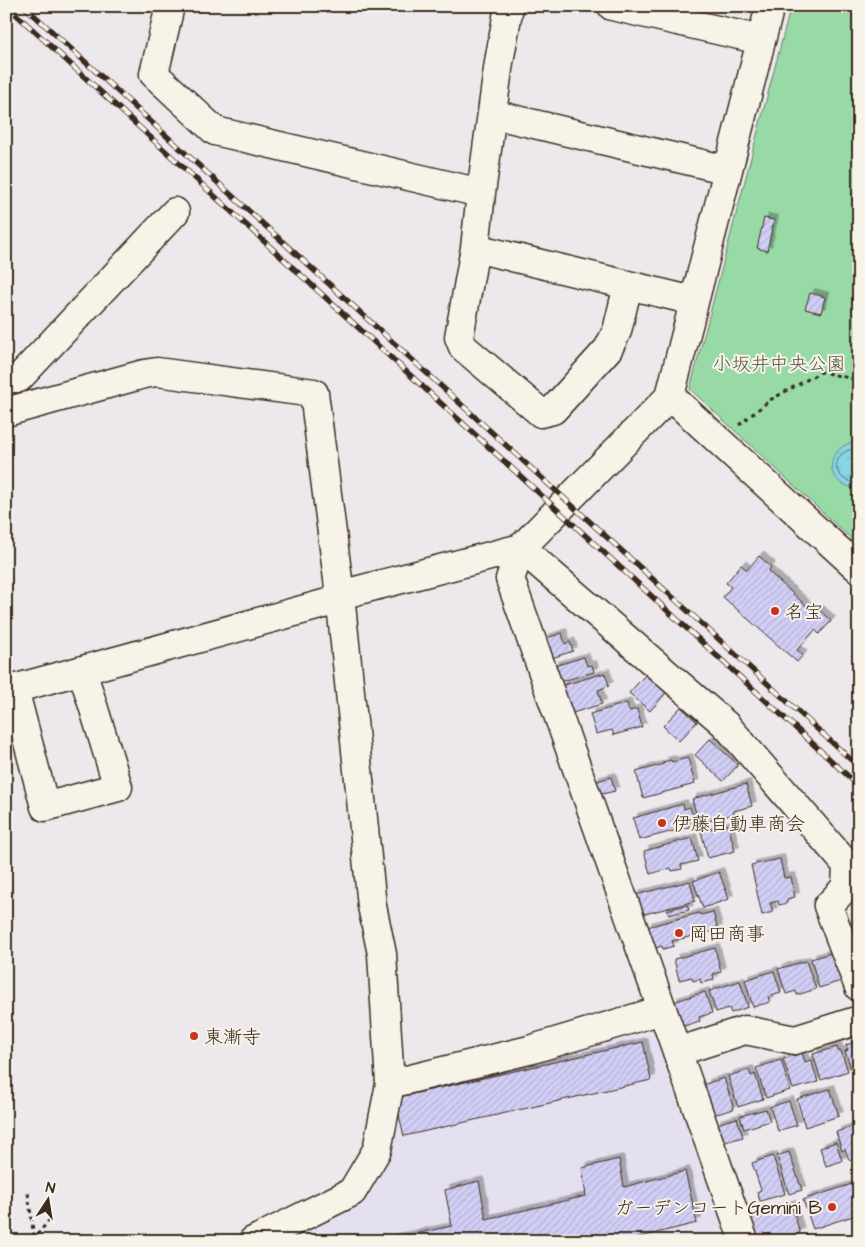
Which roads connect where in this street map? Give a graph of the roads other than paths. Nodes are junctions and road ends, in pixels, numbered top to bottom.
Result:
1 (170, 6) edge
2 (509, 6) edge
3 (612, 6) edge
4 (770, 6) edge
5 (761, 40) junction
6 (492, 114) junction
7 (728, 170) junction
8 (480, 193) junction
9 (175, 212) dead end
10 (475, 248) junction
11 (628, 285) junction
12 (694, 301) junction
13 (9, 377) edge
14 (670, 396) junction
15 (14, 410) edge
16 (522, 548) junction
17 (859, 569) edge
18 (340, 595) junction
19 (82, 670) junction
20 (10, 690) edge
21 (853, 864) edge
22 (859, 987) edge
23 (662, 1010) junction
24 (859, 1020) edge
25 (677, 1052) junction
26 (390, 1084) junction
27 (253, 1241) edge
28 (744, 1241) edge

1 - 8 street
2 - 6 street
3 - 5 street
4 - 5 street
5 - 7 street
6 - 7 street
6 - 8 street
7 - 12 street
8 - 10 street
9 - 13 street
10 - 11 street
10 - 11 street
11 - 12 street
12 - 14 street
13 - 15 street
14 - 16 street
14 - 17 street
15 - 18 street
16 - 18 street
16 - 21 street
16 - 23 street
18 - 19 street
18 - 26 street
19 - 20 street
19 - 20 street
21 - 22 street
23 - 25 street
23 - 26 street
24 - 25 street
25 - 28 street
26 - 27 street

